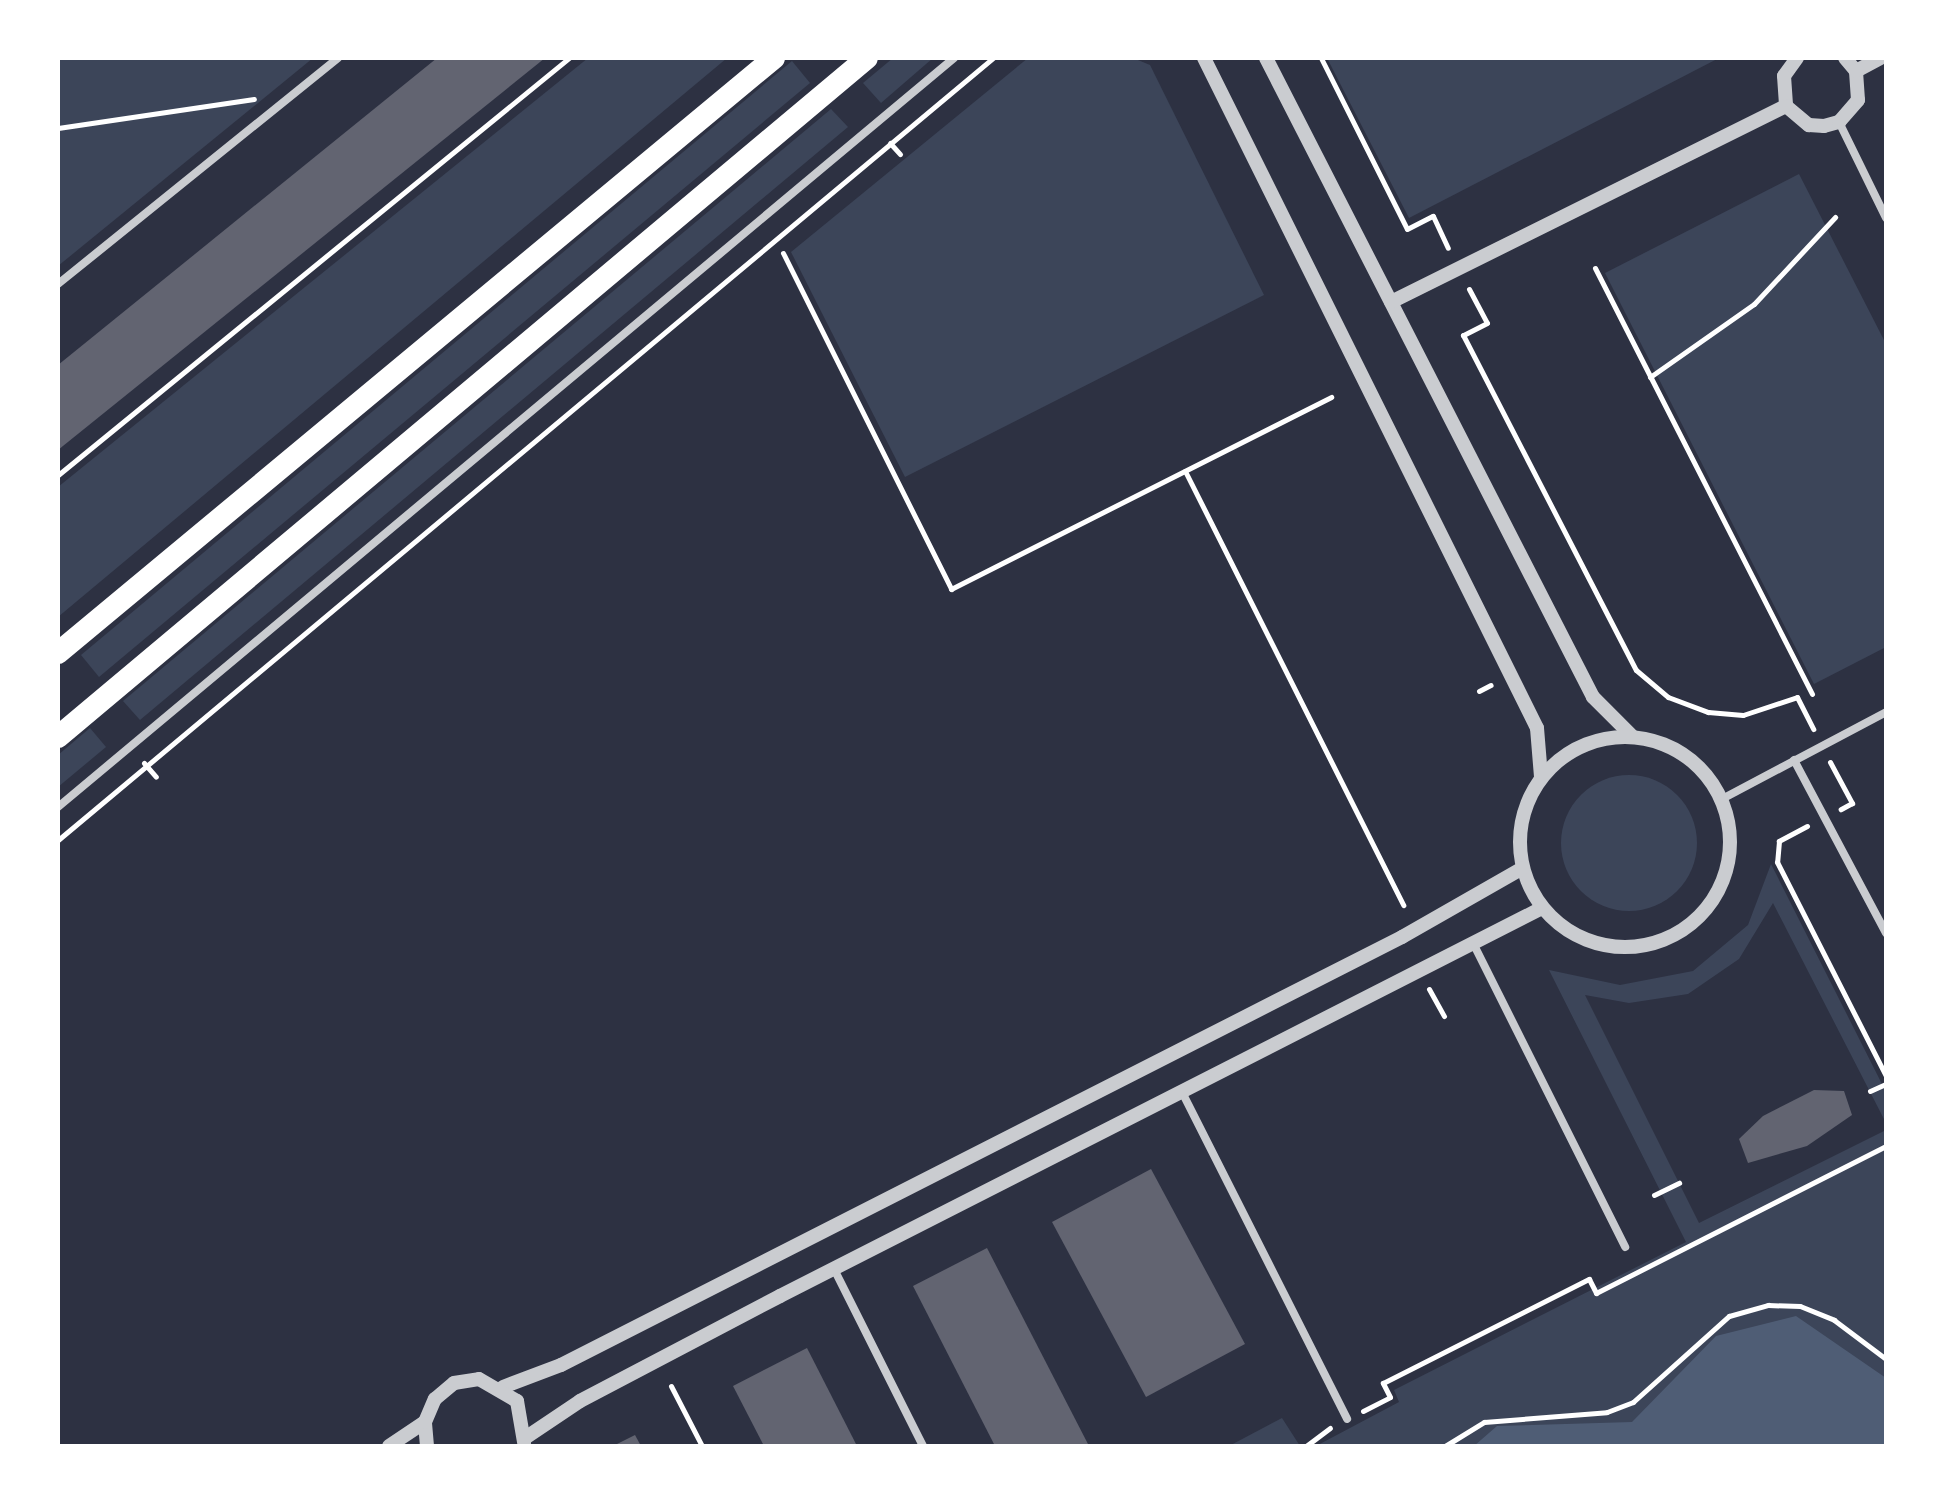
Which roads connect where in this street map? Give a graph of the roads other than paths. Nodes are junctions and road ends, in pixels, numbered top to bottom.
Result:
1 (338, 58) edge
2 (774, 58) edge
3 (867, 58) edge
4 (954, 58) edge
5 (1204, 58) edge
6 (1266, 58) edge
7 (1797, 58) edge
8 (1845, 58) edge
9 (1880, 58) edge
10 (1856, 71) junction
11 (1786, 106) junction
12 (1839, 122) junction
13 (1886, 218) edge
14 (58, 284) edge
15 (1391, 302) junction
16 (58, 653) edge
17 (1886, 712) edge
18 (1632, 736) junction
19 (58, 737) edge
20 (1794, 760) junction
21 (1541, 777) junction
22 (1722, 799) junction
23 (58, 807) edge
24 (1523, 868) junction
25 (1542, 908) junction
26 (1886, 933) edge
27 (1473, 943) junction
28 (1183, 1094) junction
29 (1625, 1247) dead end
30 (834, 1269) junction
31 (503, 1387) junction
32 (1347, 1419) road end
33 (425, 1422) junction
34 (524, 1442) edge
35 (389, 1446) edge
36 (427, 1446) edge
37 (923, 1446) edge

1 - 14 street
2 - 16 highway
3 - 19 highway
4 - 23 street
5 - 21 street
6 - 15 street
7 - 11 street
8 - 10 street
9 - 10 street
10 - 12 street
11 - 12 street
11 - 15 street
12 - 13 street
15 - 18 street
17 - 20 street
18 - 21 street
18 - 22 street
20 - 22 street
20 - 26 street
21 - 24 street
22 - 25 street
24 - 25 street
24 - 31 street
25 - 27 street
27 - 28 street
27 - 29 street
28 - 30 street
28 - 32 street
30 - 34 street
30 - 37 street
31 - 33 street
31 - 34 street
33 - 35 street
33 - 36 street

